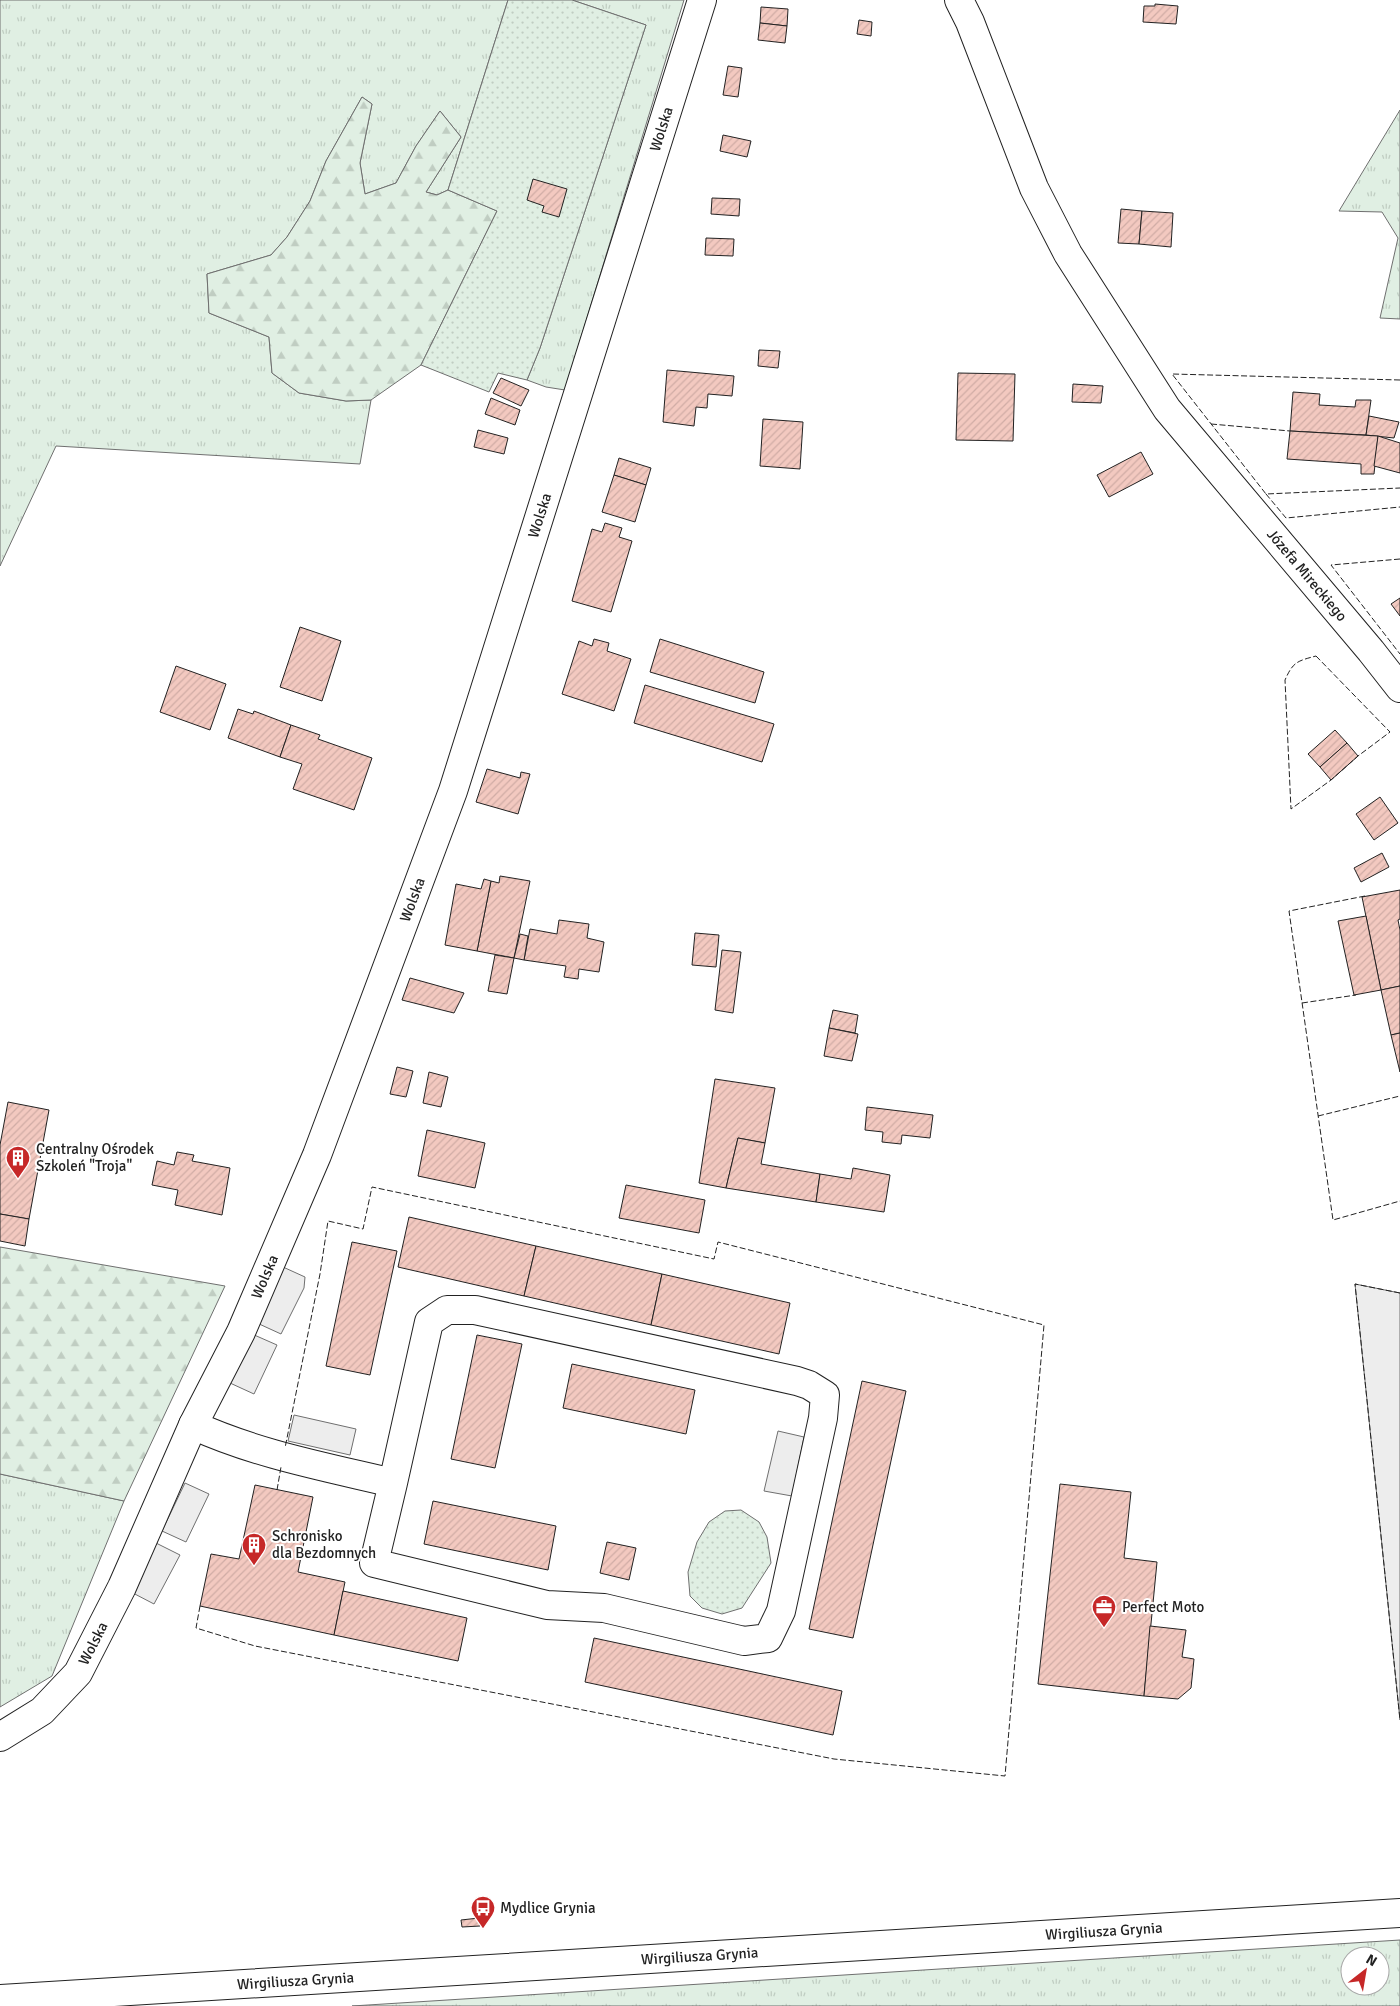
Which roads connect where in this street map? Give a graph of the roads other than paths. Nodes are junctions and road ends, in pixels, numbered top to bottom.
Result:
1 (702, 0) edge
2 (959, 0) edge
3 (1400, 688) edge
4 (193, 1425) junction
5 (393, 1482) junction
6 (0, 1737) edge
7 (1400, 1913) edge
8 (0, 2000) edge

1 - 4 street, Wolska
2 - 3 street, Józefa Mireckiego
4 - 5 street
4 - 6 street, Wolska
5 - 5 street
7 - 8 street, Wirgiliusza Grynia

